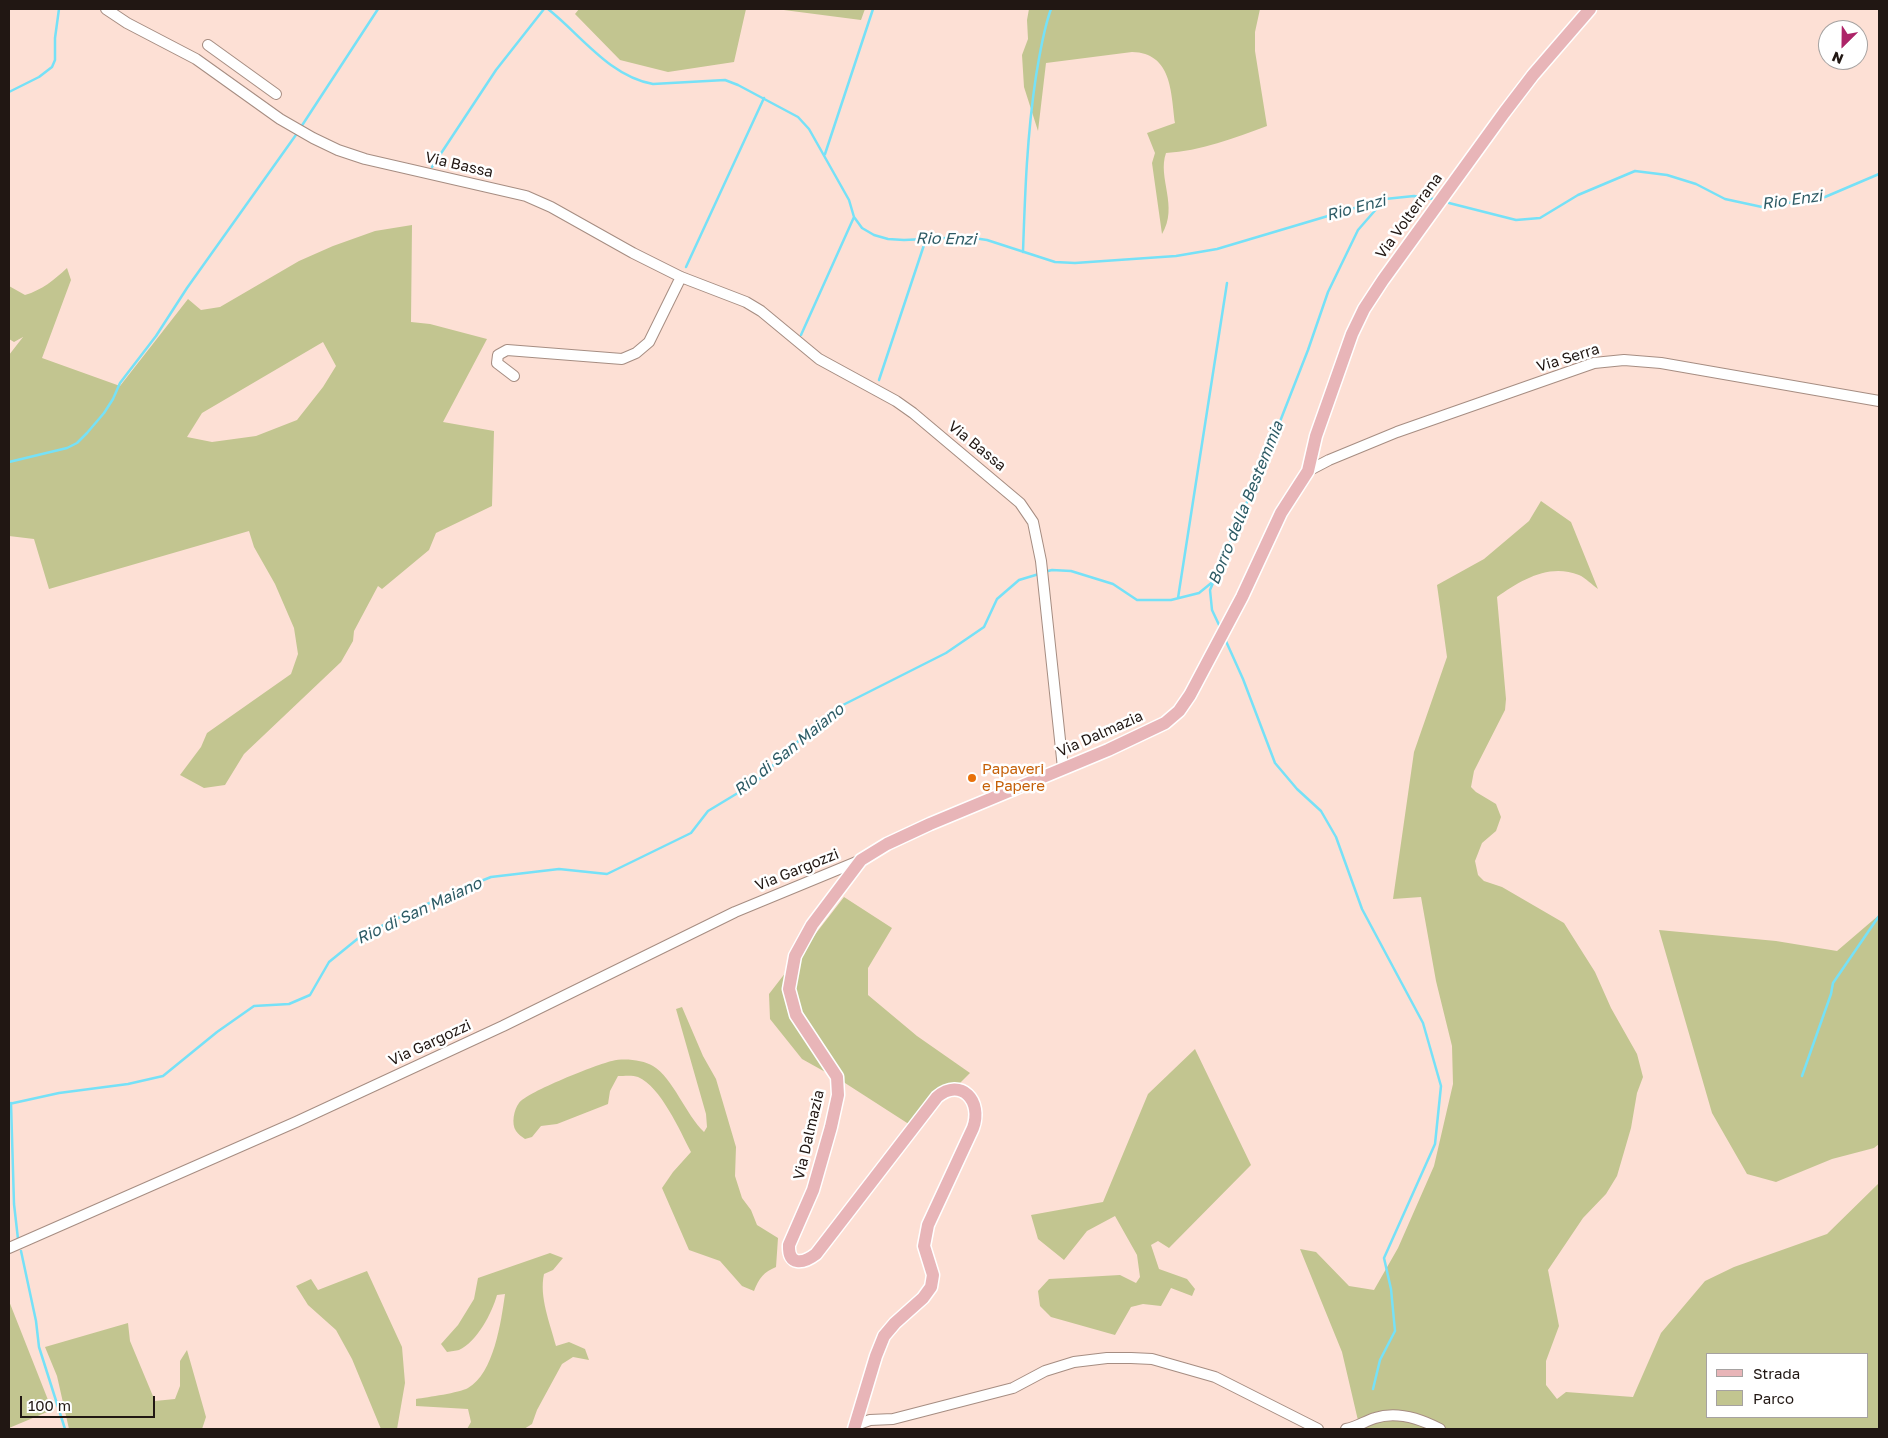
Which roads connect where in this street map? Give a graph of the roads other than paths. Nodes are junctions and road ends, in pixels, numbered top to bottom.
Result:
1 (106, 9) edge
2 (1590, 9) edge
3 (208, 45) dead end
4 (242, 70) junction
5 (232, 83) junction
6 (276, 94) dead end
7 (681, 278) junction
8 (514, 376) dead end
9 (1879, 401) edge
10 (1308, 472) junction
11 (1063, 768) junction
12 (861, 860) junction
13 (9, 1248) edge
14 (856, 1427) edge
15 (1318, 1429) edge
16 (1346, 1429) edge
17 (1440, 1429) edge

1 - 5 street, Via Bassa
2 - 10 main road, Via Volterrana
3 - 4 street
4 - 5 street
4 - 6 street
5 - 7 street, Via Bassa
7 - 8 street
7 - 11 street, Via Bassa
9 - 10 street, Via Serra
10 - 11 main road, Via Dalmazia
11 - 12 main road, Via Dalmazia
12 - 13 street, Via Gargozzi
12 - 14 main road, Via Dalmazia
14 - 15 street
16 - 17 street

